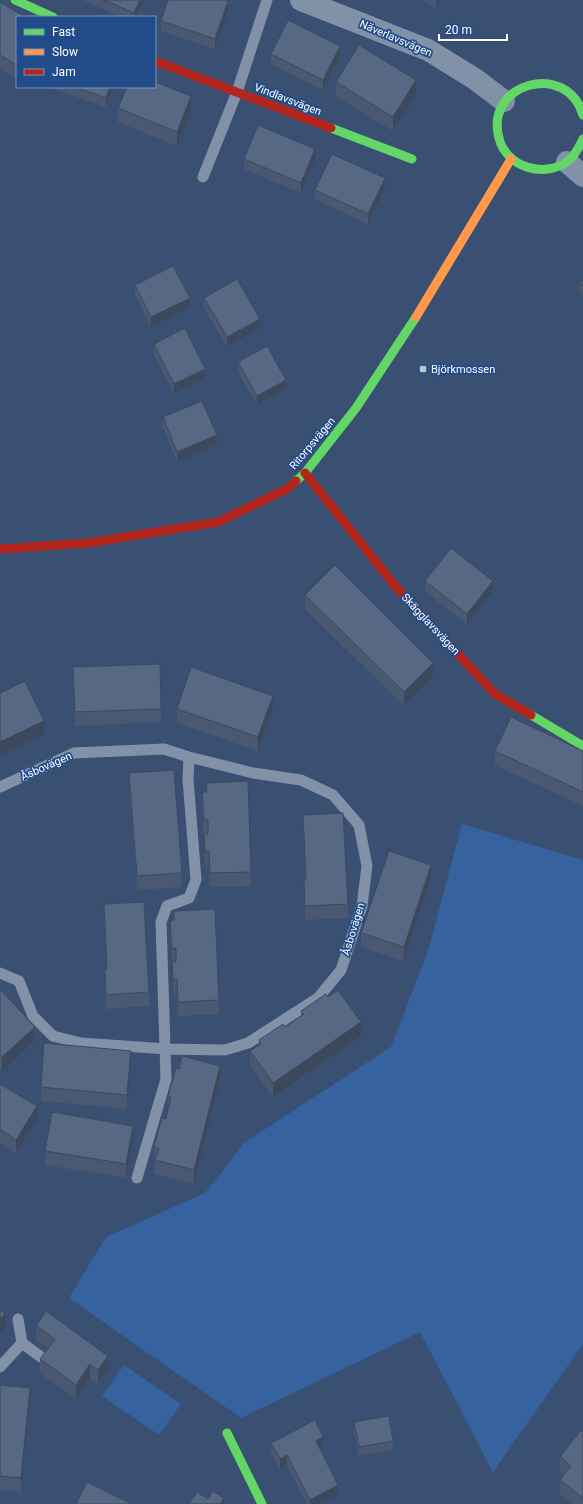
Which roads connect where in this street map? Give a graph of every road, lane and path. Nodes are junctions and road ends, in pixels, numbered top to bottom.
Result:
1 (15, 0) edge
2 (267, 0) edge
3 (301, 0) edge
4 (51, 16) edge
5 (156, 61) edge
6 (237, 92) junction
7 (579, 97) edge
8 (504, 101) junction
9 (583, 114) edge
10 (583, 139) edge
11 (412, 159) dead end
12 (511, 159) junction
13 (567, 162) junction
14 (583, 176) edge
15 (204, 177) dead end
16 (305, 473) junction
17 (0, 549) edge
18 (583, 746) edge
19 (189, 757) junction
20 (0, 787) edge
21 (0, 973) edge
22 (166, 1049) junction
23 (137, 1178) dead end
24 (18, 1319) dead end
25 (22, 1343) junction
26 (41, 1357) edge
27 (0, 1367) edge
28 (227, 1433) dead end
29 (262, 1504) edge

1 - 4 street
2 - 6 lane
3 - 8 street, Näverlavsvägen
5 - 6 street, Vindlavsvägen
6 - 11 street, Vindlavsvägen
6 - 15 lane
7 - 8 street
7 - 9 street
8 - 12 street
10 - 13 street
12 - 13 street
12 - 16 street, Ritorpsvägen
13 - 14 street
16 - 17 street, Ritorpsvägen
16 - 18 street, Skägglavsvägen
19 - 20 lane, Åsbovägen
19 - 22 lane
19 - 22 lane, Åsbovägen
21 - 22 lane, Åsbovägen
22 - 23 lane
24 - 25 lane
25 - 26 lane
25 - 27 lane
28 - 29 street

